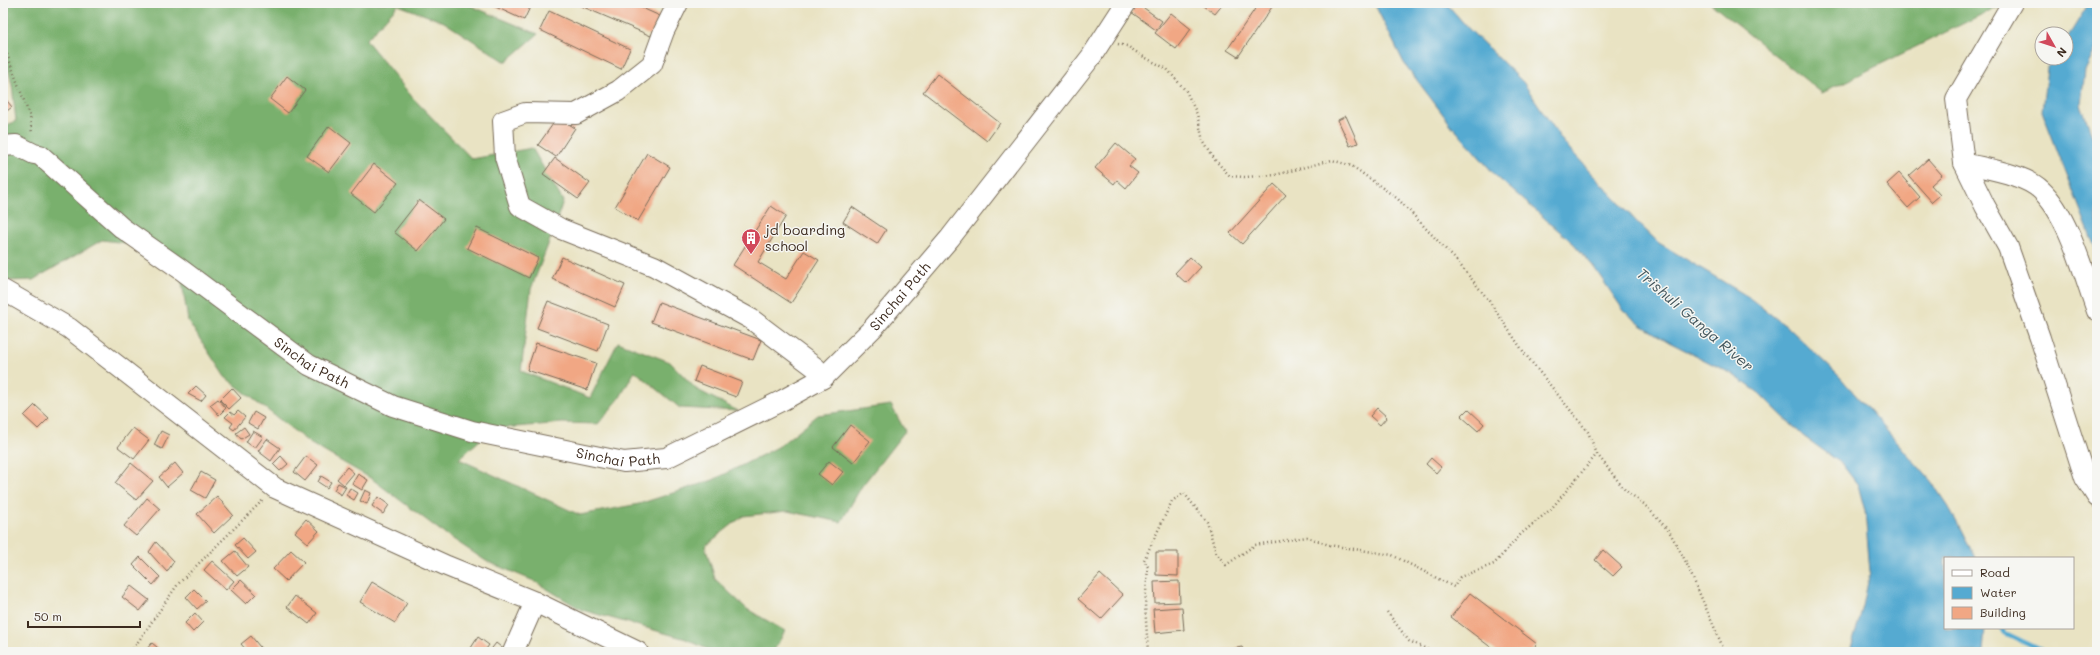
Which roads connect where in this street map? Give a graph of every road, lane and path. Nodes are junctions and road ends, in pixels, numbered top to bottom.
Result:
1 (678, 3) edge
2 (1126, 3) edge
3 (2012, 3) edge
4 (1101, 41) junction
5 (3, 43) edge
6 (3, 146) edge
7 (34, 154) junction
8 (1964, 163) junction
9 (3, 290) edge
10 (2097, 311) edge
11 (823, 378) junction
12 (1597, 454) junction
13 (275, 488) junction
14 (2097, 497) edge
15 (535, 602) junction
16 (1387, 612) dead end
17 (131, 652) edge
18 (513, 652) edge
19 (638, 652) edge
20 (1148, 652) edge
21 (1433, 652) edge
22 (1725, 652) edge

1 - 11 street
2 - 4 street, Sinchai Path
3 - 8 street
4 - 11 street, Sinchai Path
4 - 12 path
5 - 7 path
6 - 7 street, Sinchai Path
7 - 11 street, Sinchai Path
8 - 10 street
8 - 14 street
9 - 13 street
12 - 20 path
12 - 22 path
13 - 15 street
13 - 17 path
15 - 18 street
15 - 19 street
16 - 21 path

